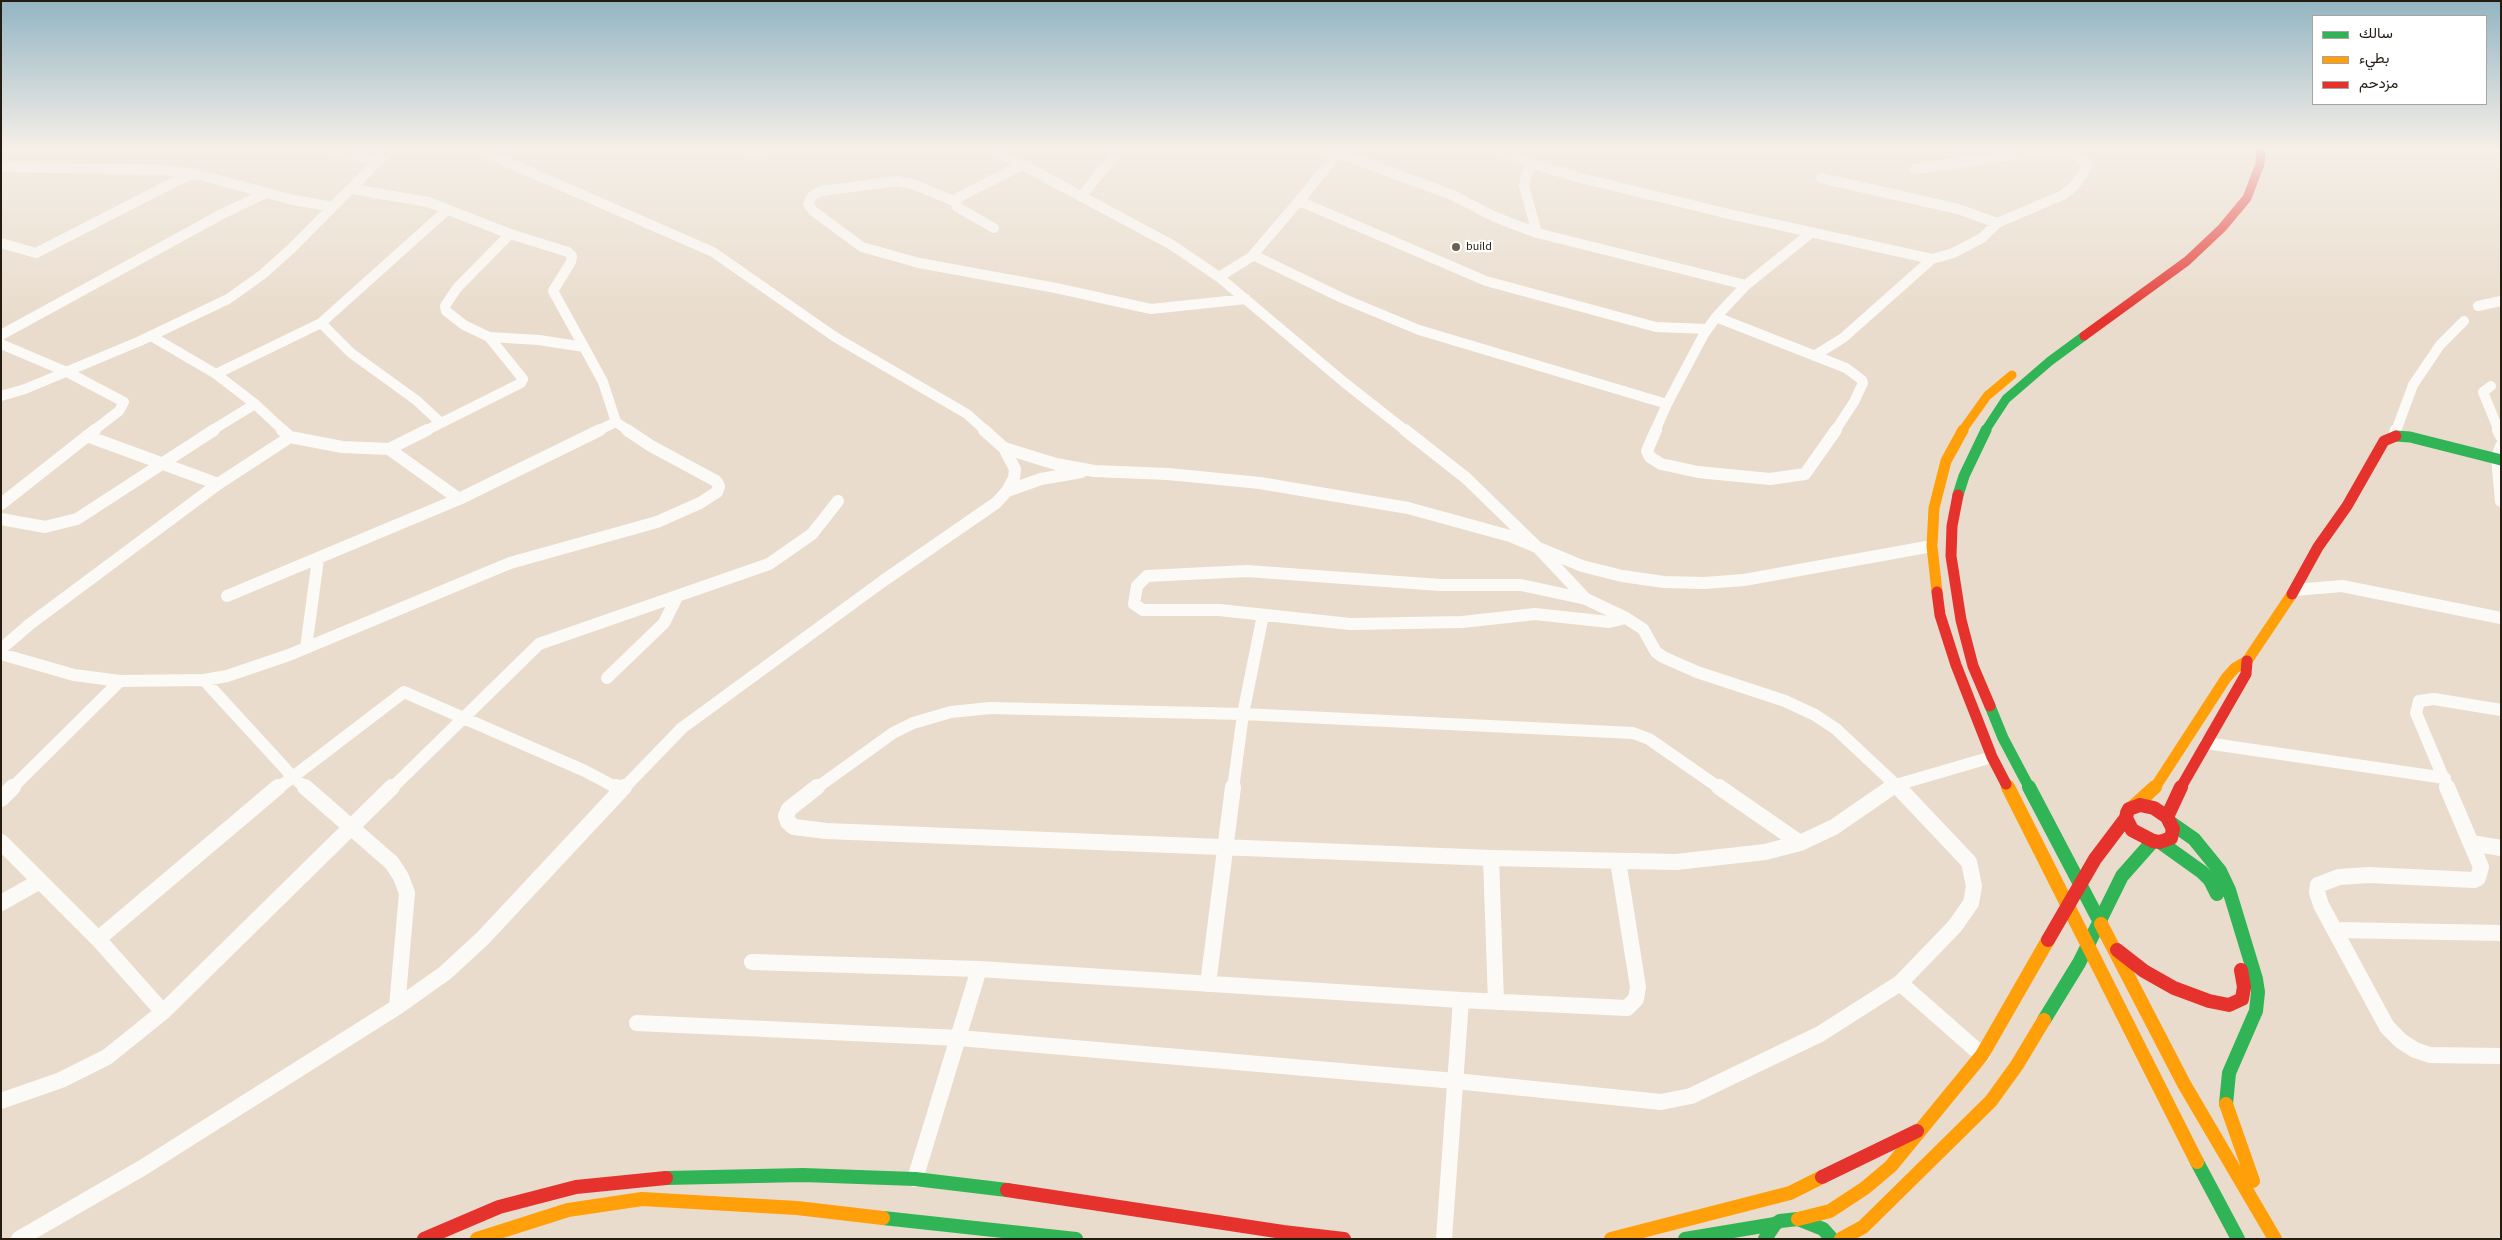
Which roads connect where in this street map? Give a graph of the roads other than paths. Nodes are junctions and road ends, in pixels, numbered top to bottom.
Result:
1 (128, 206) edge
2 (239, 206) edge
3 (325, 206) edge
4 (437, 206) edge
5 (607, 206) edge
6 (809, 206) edge
7 (957, 206) edge
8 (1098, 206) edge
9 (1295, 206) edge
10 (1310, 206) edge
11 (1473, 206) edge
12 (1530, 206) edge
13 (1700, 206) edge
14 (1948, 206) edge
15 (2037, 206) edge
16 (2240, 206) edge
17 (333, 207) joint
18 (447, 210) junction
19 (2220, 212) dead end
20 (1997, 223) junction
21 (994, 228) dead end
22 (2202, 231) dead end
23 (1812, 232) junction
24 (1537, 233) junction
25 (510, 234) junction
26 (1, 243) edge
27 (1253, 255) junction
28 (2174, 255) dead end
29 (1932, 259) junction
30 (2151, 273) dead end
31 (1219, 277) junction
32 (1746, 285) junction
33 (1246, 299) junction
34 (2501, 301) edge
35 (2478, 306) dead end
36 (1716, 317) junction
37 (2464, 321) dead end
38 (321, 323) junction
39 (1707, 329) junction
40 (1, 335) edge
41 (151, 336) junction
42 (489, 337) junction
43 (1, 344) edge
44 (584, 348) junction
45 (1814, 356) junction
46 (2020, 368) dead end
47 (67, 372) junction
48 (216, 374) junction
49 (2491, 386) dead end
50 (25, 389) junction
51 (1, 396) edge
52 (1, 402) edge
53 (255, 404) junction
54 (1667, 404) junction
55 (616, 422) junction
56 (441, 423) junction
57 (87, 436) junction
58 (2394, 436) junction
59 (2501, 436) edge
60 (290, 437) junction
61 (2501, 446) edge
62 (1004, 448) junction
63 (389, 449) junction
64 (2499, 459) edge
65 (162, 462) junction
66 (1094, 471) junction
67 (218, 484) junction
68 (1007, 491) junction
69 (459, 499) junction
70 (838, 501) dead end
71 (2501, 501) edge
72 (1, 504) edge
73 (1, 520) edge
74 (1932, 546) junction
75 (1538, 548) junction
76 (318, 559) junction
77 (2295, 590) junction
78 (227, 596) dead end
79 (676, 597) junction
80 (1586, 599) junction
81 (1263, 615) junction
82 (1626, 618) junction
83 (2501, 618) edge
84 (306, 648) junction
85 (1, 649) edge
86 (1, 654) edge
87 (2247, 662) junction
88 (607, 678) dead end
89 (204, 680) junction
90 (120, 681) junction
91 (2501, 710) edge
92 (1243, 714) junction
93 (464, 717) junction
94 (2206, 743) junction
95 (1992, 757) junction
96 (292, 776) junction
97 (2445, 778) junction
98 (1896, 785) junction
99 (621, 790) junction
100 (1, 799) edge
101 (2134, 806) junction
102 (2126, 818) junction
103 (2169, 820) junction
104 (351, 827) junction
105 (1, 842) edge
106 (2156, 842) junction
107 (1800, 843) junction
108 (2471, 843) junction
109 (1226, 846) junction
110 (2501, 848) edge
111 (1491, 858) junction
112 (1618, 861) junction
113 (40, 880) junction
114 (1, 903) edge
115 (2221, 907) dead end
116 (2334, 930) junction
117 (2501, 932) edge
118 (98, 940) junction
119 (2233, 945) dead end
120 (2112, 946) junction
121 (752, 962) dead end
122 (979, 968) junction
123 (1900, 983) junction
124 (1208, 984) junction
125 (1461, 1000) junction
126 (1496, 1002) junction
127 (397, 1007) junction
128 (163, 1012) junction
129 (638, 1023) dead end
130 (959, 1038) junction
131 (1982, 1055) junction
132 (2501, 1056) edge
133 (1455, 1081) junction
134 (1, 1102) edge
135 (1924, 1127) junction
136 (915, 1179) junction
137 (1798, 1219) junction
138 (1775, 1224) junction
139 (1260, 1233) edge
140 (1282, 1235) edge
141 (2273, 1235) edge
142 (19, 1239) edge
143 (424, 1239) edge
144 (477, 1239) edge
145 (1076, 1239) edge
146 (1344, 1239) edge
147 (1444, 1239) edge
148 (1611, 1239) edge
149 (1685, 1239) edge
150 (1765, 1239) edge
151 (1832, 1239) edge
152 (1841, 1239) edge
153 (2238, 1239) edge

1 - 26 street
2 - 40 street
3 - 17 street
4 - 18 street
5 - 62 street
6 - 33 street
7 - 21 street
8 - 31 street
9 - 27 street
10 - 39 street
11 - 24 street
12 - 24 street
13 - 23 street
14 - 20 street
15 - 20 street
16 - 120 main road
17 - 41 street
18 - 25 street
18 - 38 street
19 - 22 main road
20 - 29 street
23 - 29 street
23 - 32 street
24 - 32 street
25 - 42 street
25 - 44 street
27 - 31 street
27 - 54 street
28 - 30 main road
29 - 45 street
31 - 33 street
32 - 36 street
33 - 75 street
34 - 35 street
36 - 39 street
36 - 45 street
37 - 58 street
38 - 48 street
38 - 56 street
39 - 54 street
41 - 47 street
41 - 48 street
42 - 44 street
42 - 56 street
43 - 47 street
44 - 55 street
45 - 54 street
46 - 74 main road
47 - 50 street
47 - 57 street
48 - 53 street
49 - 59 street
50 - 51 street
50 - 52 street
53 - 60 street
53 - 65 street
55 - 69 street
55 - 84 street
56 - 63 street
57 - 65 street
57 - 72 street
58 - 64 main road
58 - 77 main road
60 - 63 street
60 - 67 street
61 - 64 street
62 - 66 street
62 - 68 street
63 - 69 street
64 - 71 street
65 - 67 street
65 - 73 street
66 - 68 street
66 - 75 street
67 - 85 street
68 - 99 street
69 - 76 street
70 - 79 street
74 - 75 street
74 - 95 main road
75 - 80 street
76 - 78 street
76 - 84 street
77 - 83 street
77 - 87 main road
79 - 88 street
79 - 93 street
80 - 81 street
80 - 82 street
81 - 82 street
81 - 92 street
82 - 98 street
84 - 89 street
86 - 90 street
87 - 94 main road
87 - 101 main road
89 - 90 street
89 - 96 street
90 - 100 street
91 - 97 street
92 - 107 street
92 - 109 street
92 - 109 street
93 - 96 street
93 - 99 street
93 - 104 street
94 - 97 street
94 - 103 main road
95 - 98 street
95 - 153 main road
96 - 104 street
96 - 118 street
97 - 108 street
98 - 107 street
98 - 123 street
99 - 127 street
101 - 102 main road
101 - 103 main road
102 - 106 main road
102 - 131 main road
103 - 106 main road
103 - 141 main road
104 - 127 street
104 - 128 street
105 - 113 street
106 - 115 main road
106 - 152 main road
107 - 112 street
108 - 110 street
108 - 116 street
109 - 111 street
109 - 124 street
111 - 112 street
111 - 126 street
112 - 126 street
113 - 114 street
113 - 118 street
116 - 117 street
116 - 132 street
118 - 128 street
119 - 120 main road
120 - 141 main road
121 - 122 street
122 - 124 street
122 - 130 street
123 - 131 street
123 - 133 street
124 - 125 street
125 - 126 street
125 - 133 street
127 - 142 street
128 - 134 street
129 - 130 street
130 - 133 street
130 - 136 street
131 - 135 main road
133 - 147 street
135 - 137 main road
135 - 148 main road
136 - 139 main road
136 - 143 main road
137 - 138 main road
137 - 151 main road
138 - 149 main road
138 - 150 main road
139 - 140 main road
140 - 146 main road
144 - 145 main road

